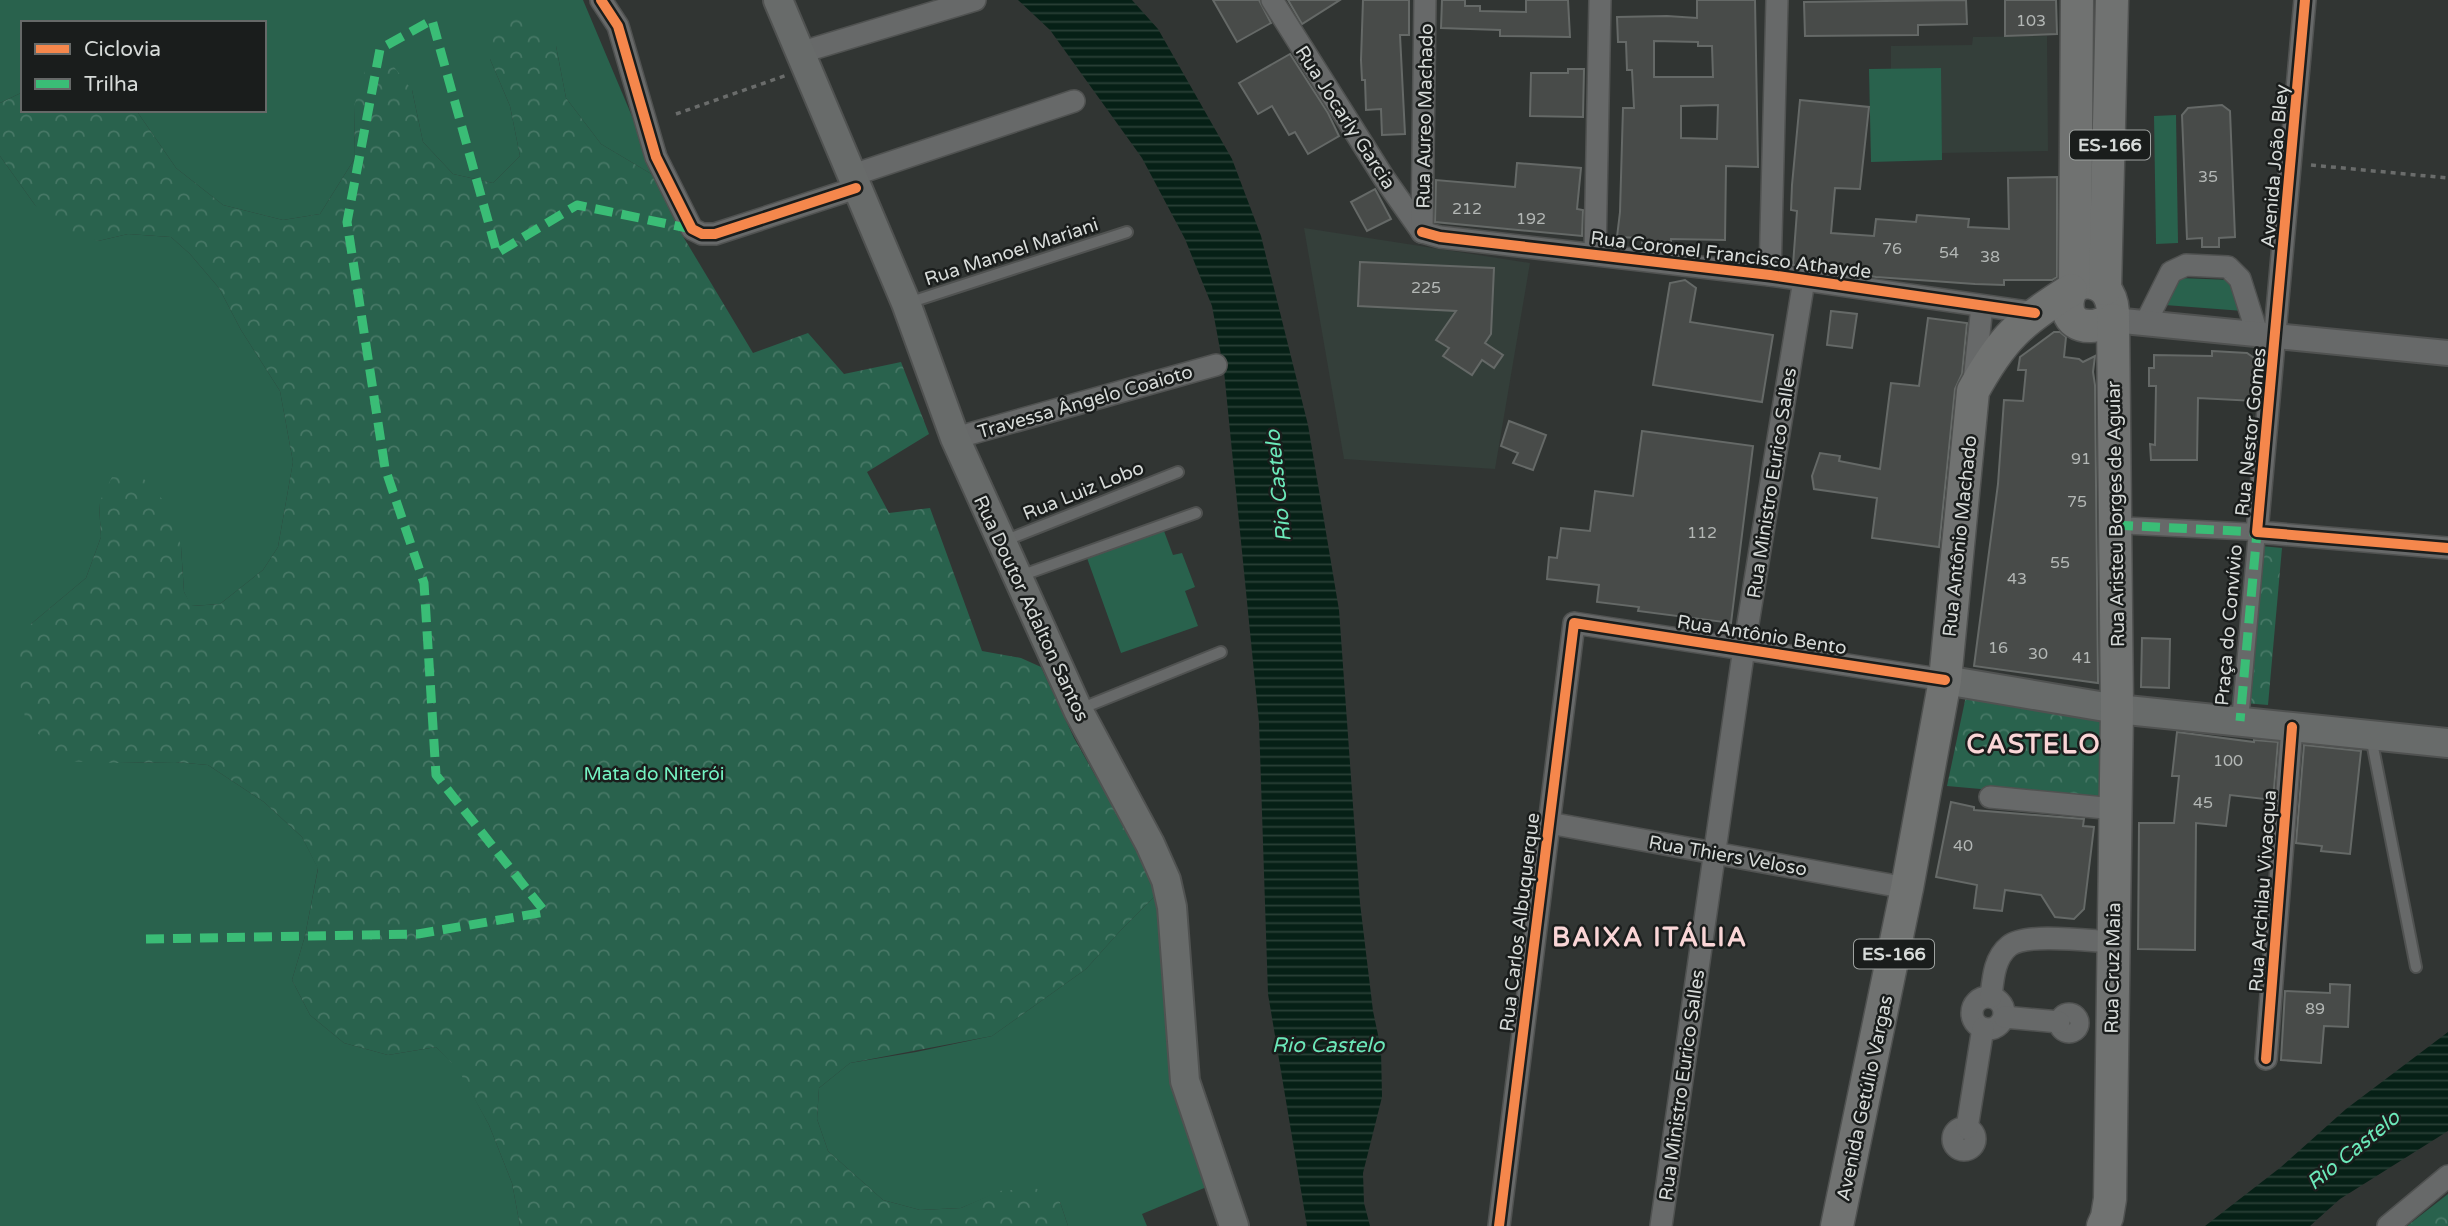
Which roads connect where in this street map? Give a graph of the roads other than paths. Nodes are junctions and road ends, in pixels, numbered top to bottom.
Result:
1 (601, 0) edge
2 (778, 0) edge
3 (975, 0) edge
4 (1272, 0) edge
5 (1425, 0) edge
6 (1600, 0) edge
7 (1777, 0) edge
8 (2077, 0) edge
9 (2112, 0) edge
10 (2305, 0) edge
11 (803, 61) junction
12 (2076, 98) junction
13 (2111, 98) junction
14 (1074, 101) dead end
15 (853, 182) junction
16 (1127, 232) dead end
17 (1422, 232) junction
18 (1595, 254) junction
19 (1770, 275) junction
20 (1804, 280) junction
21 (2084, 288) junction
22 (906, 303) junction
23 (1982, 306) junction
24 (2035, 313) junction
25 (2113, 320) junction
26 (2146, 322) junction
27 (2267, 334) junction
28 (2448, 353) edge
29 (1216, 365) dead end
30 (1973, 391) junction
31 (955, 438) junction
32 (1178, 472) dead end
33 (1196, 513) dead end
34 (2115, 526) junction
35 (2257, 532) junction
36 (1002, 541) junction
37 (2448, 548) edge
38 (1017, 577) junction
39 (1574, 623) joint
40 (1744, 648) junction
41 (1221, 652) dead end
42 (1945, 680) junction
43 (2117, 709) junction
44 (1078, 710) junction
45 (2241, 721) junction
46 (2292, 727) junction
47 (2370, 735) junction
48 (2448, 743) edge
49 (1990, 797) dead end
50 (2115, 809) junction
51 (1549, 824) junction
52 (1715, 852) junction
53 (1907, 888) junction
54 (2112, 942) junction
55 (2416, 967) dead end
56 (1991, 996) junction
57 (2004, 1017) junction
58 (2059, 1022) dead end
59 (1983, 1028) junction
60 (2266, 1059) dead end
61 (1967, 1128) dead end
62 (2448, 1176) edge
63 (1234, 1226) edge
64 (1499, 1226) edge
65 (1661, 1226) edge
66 (1838, 1226) edge
67 (2103, 1226) edge
68 (2388, 1226) edge

1 - 15 street
2 - 11 main road, Rua Doutor Adalton Santos
3 - 11 street
4 - 17 street, Rua Jocarly Garcia
5 - 17 street, Rua Aureo Machado
6 - 18 street
7 - 19 street
8 - 12 main road, ES-166
9 - 13 main road, ES-166
10 - 27 street, Avenida João Bley
11 - 15 main road, Rua Doutor Adalton Santos
12 - 13 main road
12 - 21 main road, ES-166
13 - 21 main road, ES-166
14 - 15 street
15 - 22 main road, Rua Doutor Adalton Santos
16 - 22 lane, Rua Manoel Mariani
17 - 18 street, Rua Coronel Francisco Athayde
18 - 19 street, Rua Coronel Francisco Athayde
19 - 20 street, Rua Coronel Francisco Athayde
20 - 23 street, Rua Coronel Francisco Athayde
20 - 40 street, Rua Ministro Eurico Salles
21 - 24 main road, Rua Antônio Machado
21 - 25 main road
21 - 25 main road
22 - 31 main road, Rua Doutor Adalton Santos
23 - 24 street, Rua Coronel Francisco Athayde
23 - 30 street, Rua Antônio Machado
24 - 30 main road, Rua Antônio Machado
25 - 26 street
25 - 34 main road, Rua Aristeu Borges de Aguiar
26 - 27 street
26 - 27 street
27 - 28 street
27 - 35 street, Rua Nestor Gomes
29 - 31 street, Travessa Ângelo Coaioto
30 - 42 main road, Rua Antônio Machado / ES-166
31 - 36 main road, Rua Doutor Adalton Santos
32 - 36 lane, Rua Luiz Lobo
33 - 38 lane
34 - 35 street
34 - 43 main road, Rua Aristeu Borges de Aguiar
35 - 37 street
35 - 45 street, Praça do Convívio
36 - 38 main road, Rua Doutor Adalton Santos
38 - 44 main road, Rua Doutor Adalton Santos
39 - 40 street, Rua Antônio Bento
39 - 51 street, Rua Carlos Albuquerque
40 - 42 street, Rua Antônio Bento
40 - 52 street, Rua Ministro Eurico Salles
41 - 44 lane
42 - 43 main road
42 - 53 main road, Avenida Getúlio Vargas / ES-166
43 - 45 main road
43 - 50 main road, Rua Cruz Maia
44 - 63 main road, Rua Doutor Adalton Santos
45 - 46 main road
46 - 47 main road
46 - 60 street, Rua Archilau Vivacqua
47 - 48 main road
47 - 55 lane
49 - 50 street
50 - 54 main road, Rua Cruz Maia
51 - 52 street, Rua Thiers Veloso
51 - 64 street, Rua Carlos Albuquerque
52 - 53 street, Rua Thiers Veloso
52 - 65 street, Rua Ministro Eurico Salles
53 - 66 main road, Avenida Getúlio Vargas / ES-166
54 - 56 street
54 - 67 main road, Rua Cruz Maia
56 - 57 street
56 - 59 street
57 - 58 street
57 - 59 street
59 - 61 street
62 - 68 street

